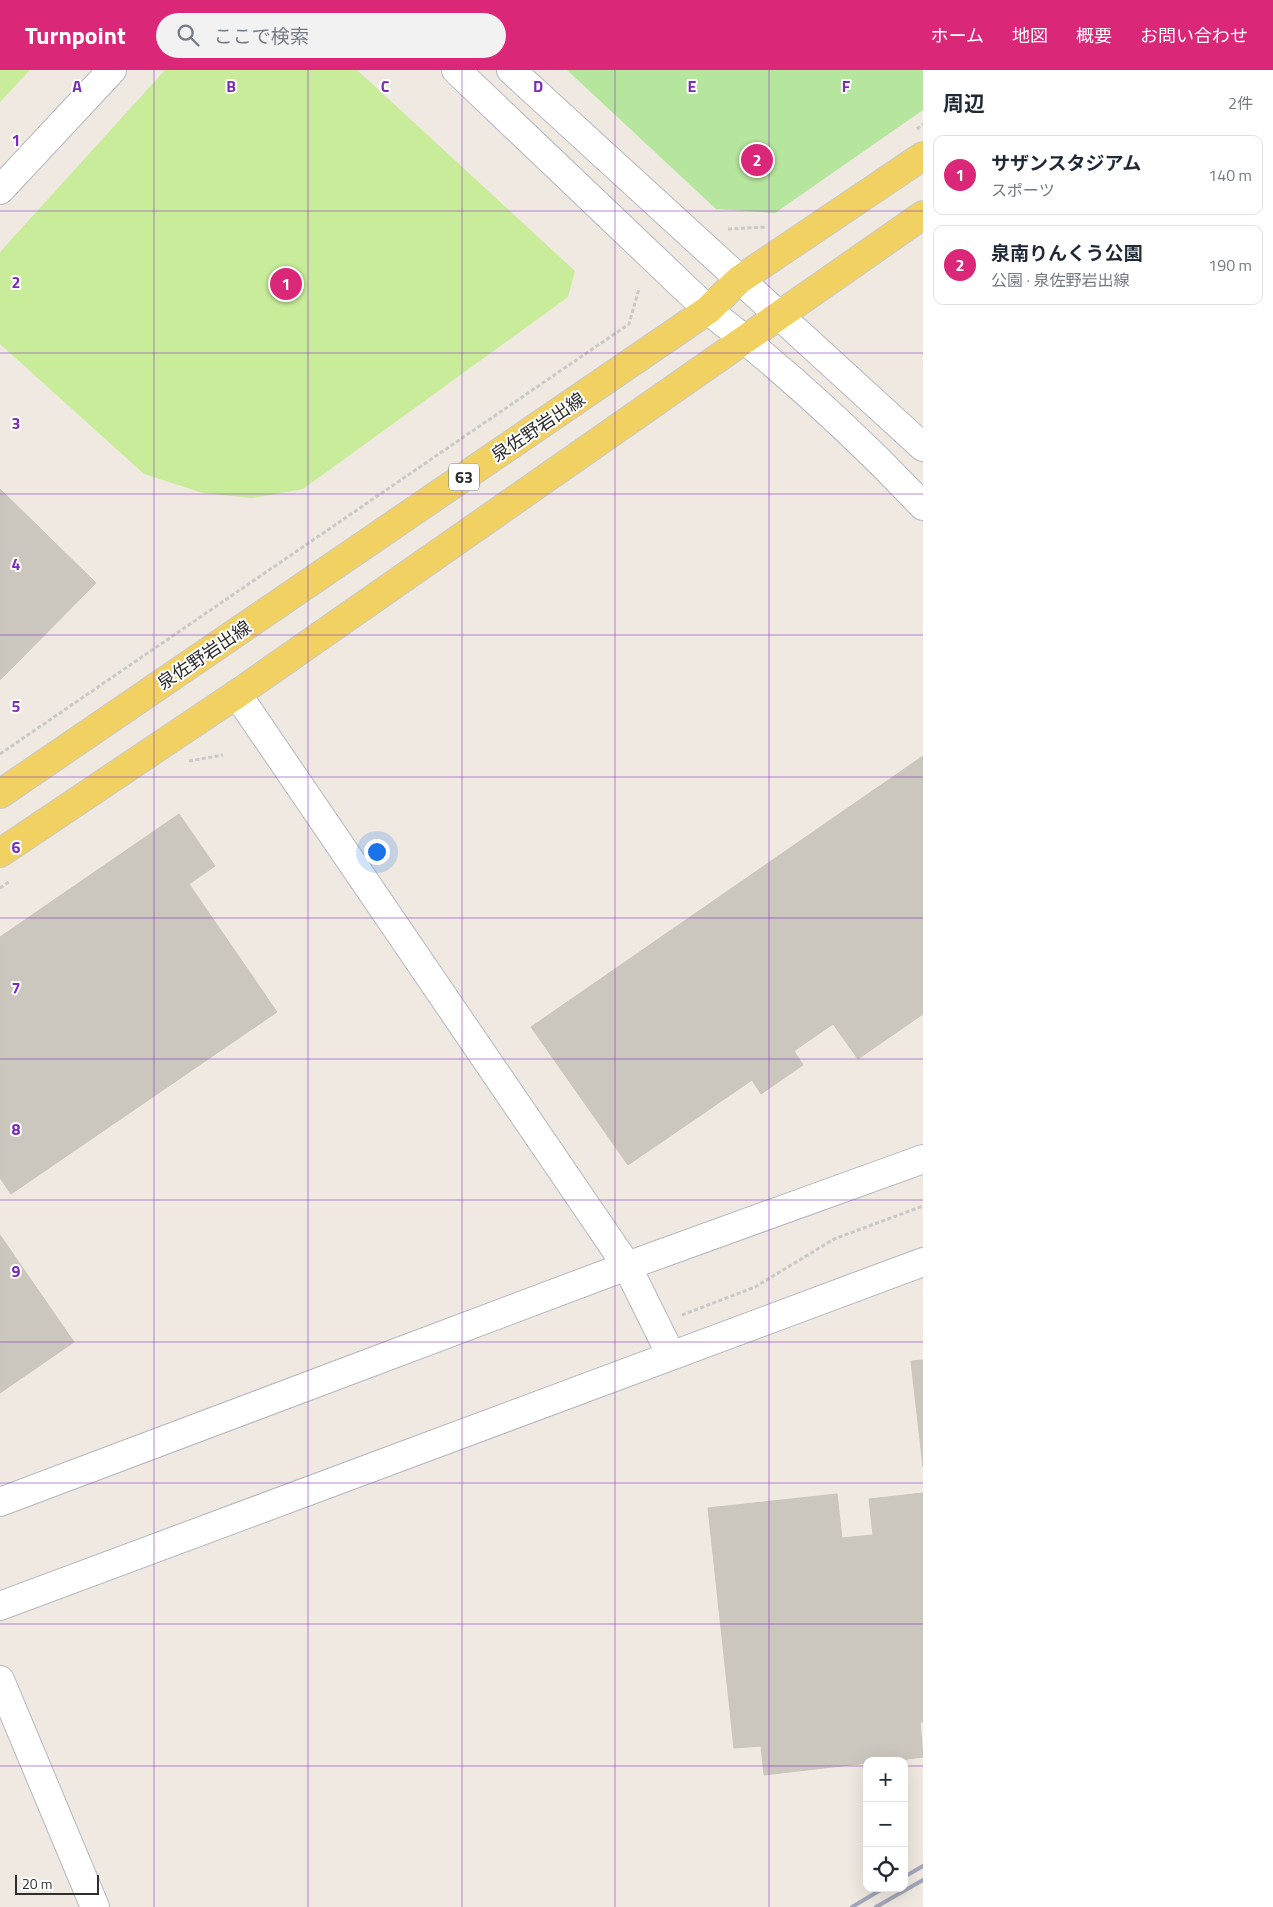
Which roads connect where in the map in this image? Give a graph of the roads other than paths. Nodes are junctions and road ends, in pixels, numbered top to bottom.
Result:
1 (112, 70) edge
2 (456, 70) edge
3 (511, 70) edge
4 (923, 156) edge
5 (0, 190) edge
6 (923, 214) edge
7 (739, 280) junction
8 (708, 310) junction
9 (780, 315) junction
10 (746, 339) junction
11 (923, 447) edge
12 (923, 506) edge
13 (237, 694) junction
14 (0, 794) edge
15 (0, 852) edge
16 (923, 1159) edge
17 (923, 1262) edge
18 (627, 1266) junction
19 (671, 1355) junction
20 (0, 1502) edge
21 (0, 1606) edge
22 (0, 1680) edge
23 (96, 1907) edge

1 - 5 street
2 - 8 street
3 - 7 street
4 - 7 main road, 泉佐野岩出線 / 63
6 - 9 main road
7 - 8 main road, 泉佐野岩出線 / 63
7 - 9 street
8 - 10 street
8 - 14 main road, 泉佐野岩出線 / 63
9 - 10 main road
9 - 11 street
10 - 12 street
10 - 13 main road
13 - 15 main road
13 - 18 street
16 - 18 street
17 - 19 street
18 - 19 street
18 - 20 street
19 - 21 street
22 - 23 street

